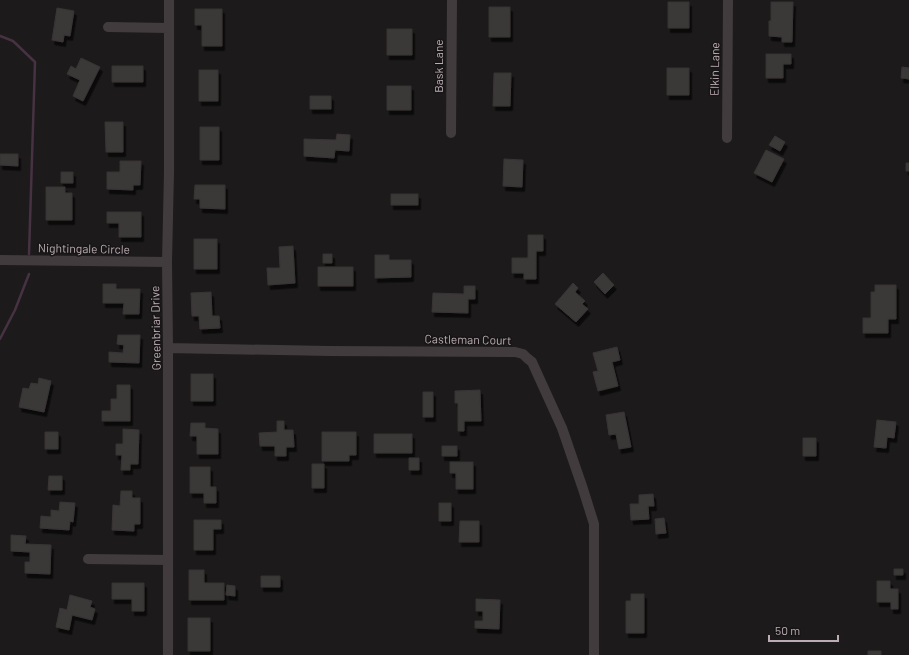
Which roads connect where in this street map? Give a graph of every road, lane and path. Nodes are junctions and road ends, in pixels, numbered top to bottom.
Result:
1 (169, 0) edge
2 (452, 0) edge
3 (728, 0) edge
4 (108, 27) dead end
5 (169, 28) junction
6 (451, 133) dead end
7 (727, 138) dead end
8 (0, 260) edge
9 (167, 262) junction
10 (168, 348) junction
11 (88, 559) dead end
12 (168, 560) junction
13 (168, 655) edge
14 (594, 655) edge

1 - 5 street, Greenbriar Drive
2 - 6 street, Bask Lane
3 - 7 street, Elkin Lane
4 - 5 street
5 - 9 street, Greenbriar Drive
8 - 9 street, Nightingale Circle
9 - 10 street, Greenbriar Drive
10 - 12 street, Greenbriar Drive
10 - 14 street, Castleman Court
11 - 12 street
12 - 13 street, Greenbriar Drive

